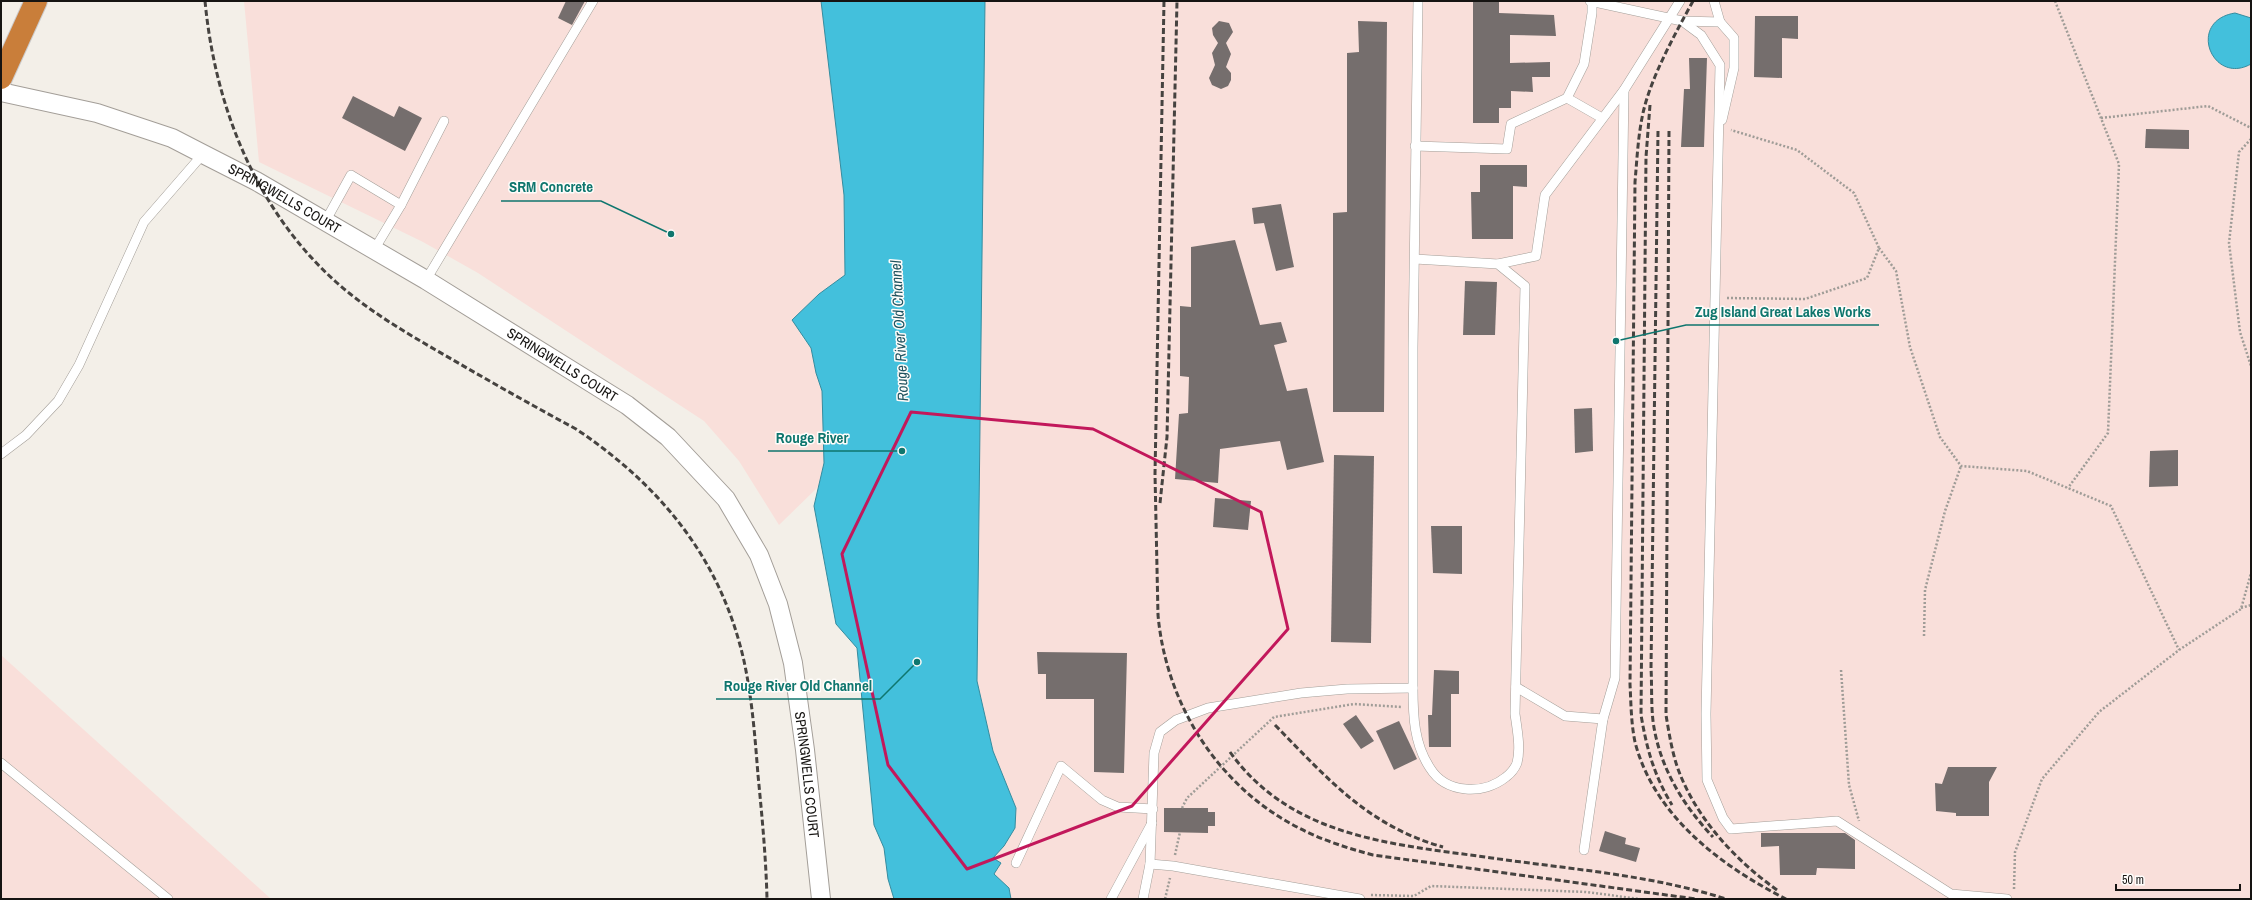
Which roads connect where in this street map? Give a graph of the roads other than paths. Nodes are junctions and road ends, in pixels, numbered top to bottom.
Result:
1 (36, 1) edge
2 (594, 1) edge
3 (1418, 1) edge
4 (1591, 1) edge
5 (1680, 1) edge
6 (1714, 1) edge
7 (1670, 17) junction
8 (1682, 21) junction
9 (1720, 22) junction
10 (1, 78) edge
11 (1624, 90) junction
12 (1, 92) edge
13 (1567, 98) junction
14 (1602, 118) junction
15 (444, 121) dead end
16 (1718, 141) junction
17 (1415, 146) junction
18 (203, 154) junction
19 (401, 204) junction
20 (325, 222) junction
21 (374, 250) junction
22 (1415, 259) junction
23 (1498, 264) junction
24 (426, 280) junction
25 (1, 454) edge
26 (1516, 687) junction
27 (1412, 688) junction
28 (1603, 719) junction
29 (1, 763) edge
30 (1153, 809) junction
31 (1153, 820) junction
32 (1584, 850) dead end
33 (1016, 863) dead end
34 (1150, 864) junction
35 (1362, 896) edge
36 (168, 899) edge
37 (821, 899) edge
38 (1111, 899) edge
39 (1143, 899) edge
40 (2007, 899) edge

1 - 10 highway
2 - 24 lane
3 - 17 lane
4 - 7 lane
4 - 13 lane
5 - 7 lane
6 - 9 lane
7 - 8 lane
7 - 11 lane
8 - 9 lane
8 - 16 lane
9 - 16 lane
11 - 14 lane
11 - 28 lane
12 - 18 street, SPRINGWELLS COURT
13 - 14 lane
13 - 17 lane
14 - 23 lane
15 - 19 lane
16 - 40 lane
17 - 22 lane
18 - 20 street, SPRINGWELLS COURT
18 - 25 lane
19 - 20 lane
19 - 21 lane
20 - 21 street, SPRINGWELLS COURT
21 - 24 street, SPRINGWELLS COURT
22 - 23 lane
22 - 27 lane
23 - 26 lane
24 - 37 street, SPRINGWELLS COURT
26 - 27 lane
26 - 28 lane
27 - 30 lane
28 - 32 lane
29 - 36 lane
30 - 31 lane
30 - 33 lane
31 - 34 lane
31 - 38 lane
34 - 35 lane
34 - 39 lane

